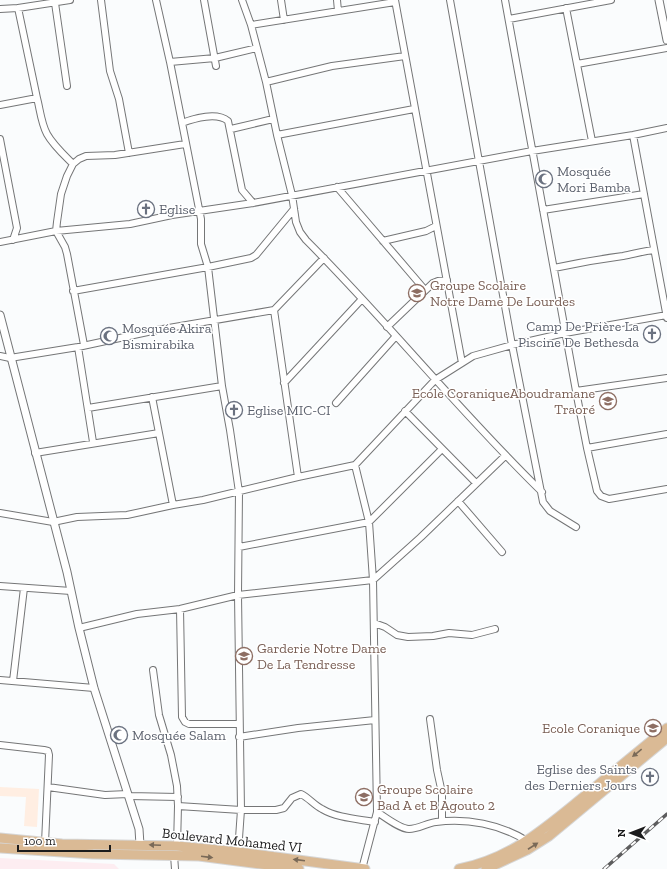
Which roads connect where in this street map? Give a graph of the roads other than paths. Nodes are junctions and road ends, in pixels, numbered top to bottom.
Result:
1 (70, 0) edge
2 (101, 0) edge
3 (156, 0) edge
4 (204, 0) edge
5 (242, 0) edge
6 (281, 0) edge
7 (337, 0) edge
8 (450, 0) edge
9 (505, 0) edge
10 (611, 0) edge
11 (659, 0) edge
12 (395, 1) edge
13 (55, 3) junction
14 (18, 8) junction
15 (566, 8) junction
16 (0, 10) edge
17 (338, 11) junction
18 (665, 12) edge
19 (509, 19) junction
20 (284, 20) junction
21 (251, 25) junction
22 (667, 40) edge
23 (257, 48) junction
24 (667, 48) edge
25 (405, 56) junction
26 (215, 58) junction
27 (170, 62) junction
28 (578, 64) junction
29 (216, 66) dead end
30 (266, 82) junction
31 (67, 86) dead end
32 (38, 98) junction
33 (0, 105) edge
34 (414, 109) junction
35 (273, 119) junction
36 (182, 123) junction
37 (667, 128) edge
38 (231, 129) junction
39 (276, 135) junction
40 (633, 135) junction
41 (0, 139) edge
42 (592, 142) junction
43 (185, 144) junction
44 (532, 151) junction
45 (129, 153) junction
46 (478, 162) junction
47 (74, 164) junction
48 (426, 170) junction
49 (337, 187) junction
50 (644, 194) junction
51 (292, 195) junction
52 (253, 203) junction
53 (294, 209) junction
54 (199, 210) junction
55 (543, 210) junction
56 (436, 226) junction
57 (56, 231) junction
58 (13, 240) junction
59 (383, 241) junction
60 (0, 242) edge
61 (654, 250) junction
62 (324, 258) junction
63 (208, 267) junction
64 (554, 268) junction
65 (447, 280) junction
66 (425, 290) junction
67 (74, 291) junction
68 (362, 299) junction
69 (274, 310) junction
70 (0, 315) edge
71 (667, 316) edge
72 (214, 320) junction
73 (387, 327) junction
74 (565, 333) junction
75 (396, 336) junction
76 (512, 345) junction
77 (81, 346) junction
78 (0, 356) edge
79 (10, 358) junction
80 (462, 363) junction
81 (667, 378) edge
82 (435, 380) junction
83 (284, 383) junction
84 (222, 386) junction
85 (576, 391) junction
86 (152, 397) junction
87 (336, 403) dead end
88 (88, 408) junction
89 (405, 411) junction
90 (159, 433) junction
91 (667, 434) edge
92 (93, 442) junction
93 (586, 448) junction
94 (442, 449) junction
95 (35, 453) junction
96 (505, 456) junction
97 (355, 465) junction
98 (298, 476) junction
99 (476, 483) junction
100 (667, 489) edge
101 (239, 492) junction
102 (542, 492) junction
103 (458, 501) junction
104 (173, 505) junction
105 (0, 513) edge
106 (53, 522) junction
107 (369, 522) junction
108 (576, 527) dead end
109 (239, 547) junction
110 (502, 552) dead end
111 (373, 580) junction
112 (0, 586) edge
113 (24, 588) junction
114 (71, 592) junction
115 (238, 595) junction
116 (180, 609) junction
117 (374, 623) junction
118 (79, 628) junction
119 (495, 629) dead end
120 (152, 670) dead end
121 (0, 680) edge
122 (13, 681) junction
123 (94, 688) junction
124 (430, 719) dead end
125 (375, 720) junction
126 (239, 724) junction
127 (667, 728) edge
128 (239, 737) junction
129 (667, 738) edge
130 (0, 745) edge
131 (48, 787) junction
132 (128, 795) junction
133 (178, 797) junction
134 (178, 806) junction
135 (241, 810) junction
136 (377, 812) junction
137 (442, 821) junction
138 (375, 822) junction
139 (0, 838) edge
140 (527, 841) junction
141 (45, 842) junction
142 (177, 846) junction
143 (0, 848) edge
144 (139, 850) junction
145 (238, 852) junction
146 (174, 855) junction
147 (175, 869) edge
148 (300, 869) edge
149 (364, 869) edge
150 (459, 869) edge
151 (486, 869) edge

1 - 13 street
2 - 45 street
3 - 27 street
4 - 26 street
5 - 21 street
6 - 20 street
7 - 17 street
8 - 46 street
9 - 19 street
10 - 15 street
11 - 18 street
12 - 17 street
12 - 25 street
13 - 14 street
13 - 31 street
14 - 16 street
14 - 32 street
15 - 19 street
15 - 28 street
17 - 20 street
18 - 22 street
19 - 44 street
20 - 21 street
21 - 23 street
23 - 26 street
23 - 30 street
24 - 28 street
25 - 30 street
25 - 34 street
26 - 27 street
26 - 29 street
27 - 36 street
28 - 42 street
30 - 35 street
32 - 33 street
32 - 47 street
34 - 39 street
34 - 48 street
35 - 38 street
35 - 39 street
36 - 38 street
36 - 43 street
37 - 40 street
38 - 52 street
39 - 51 street
40 - 42 street
40 - 50 street
41 - 58 street
42 - 44 street
43 - 45 street
43 - 54 street
44 - 46 street
44 - 55 street
45 - 47 street
46 - 48 street
46 - 76 street
47 - 57 street
48 - 49 street
48 - 56 street
49 - 51 street
49 - 59 street
50 - 55 street
50 - 61 street
51 - 52 street
51 - 53 street
52 - 54 street
53 - 62 street
53 - 63 street
54 - 57 street
54 - 63 street
55 - 64 street
56 - 59 street
56 - 65 street
57 - 58 street
57 - 67 street
58 - 60 street
59 - 66 street
61 - 64 street
61 - 71 street
62 - 68 street
62 - 69 street
63 - 67 street
63 - 72 street
64 - 74 street
65 - 66 street
65 - 80 street
66 - 73 street
67 - 77 street
68 - 73 street
68 - 83 street
69 - 72 street
69 - 83 street
70 - 79 street
71 - 74 street
72 - 77 street
72 - 84 street
73 - 75 street
74 - 76 street
74 - 85 street
75 - 82 street
75 - 87 street
76 - 80 street
76 - 102 street
77 - 79 street
77 - 88 street
78 - 79 street
79 - 95 street
80 - 82 street
81 - 85 street
82 - 89 street
82 - 96 street
83 - 98 street
84 - 86 street
84 - 101 street
85 - 93 street
86 - 88 street
86 - 90 street
88 - 92 street
89 - 94 street
89 - 97 street
90 - 92 street
90 - 104 street
91 - 93 street
92 - 95 street
93 - 100 street
94 - 99 street
94 - 107 street
95 - 106 street
96 - 99 street
96 - 102 street
97 - 98 street
97 - 107 street
98 - 101 street
99 - 103 street
101 - 104 street
101 - 109 street
102 - 108 street
103 - 110 street
103 - 111 street
104 - 106 street
105 - 106 street
106 - 114 street
107 - 109 street
107 - 111 street
109 - 115 street
111 - 115 street
111 - 117 street
112 - 113 street
113 - 114 street
113 - 122 street
114 - 118 street
115 - 116 street
115 - 126 street
116 - 118 street
116 - 126 street
117 - 119 street
117 - 125 street
118 - 123 street
120 - 133 street
121 - 122 street
122 - 123 street
123 - 132 street
124 - 137 street
125 - 128 street
125 - 136 street
126 - 128 street
127 -> 140 main road
128 - 135 street
151 -> 129 main road
130 - 131 street
131 - 132 street
131 - 141 street
132 - 133 street
132 - 144 street
133 - 134 street
134 - 135 street
134 - 142 street
135 - 138 street
135 - 145 street
136 - 137 street
136 - 138 street
137 - 140 street
138 - 149 street
139 - 141 main road, Boulevard Mohamed VI
140 - 150 main road
141 - 144 main road, Boulevard Mohamed VI
142 -> 144 main road, Boulevard Mohamed VI
142 - 145 main road, Boulevard Mohamed VI
143 - 144 main road, Boulevard Mohamed VI
144 - 146 main road, Boulevard Mohamed VI
149 -> 145 main road, Boulevard Mohamed VI
146 - 147 street
146 -> 148 main road, Boulevard Mohamed VI

